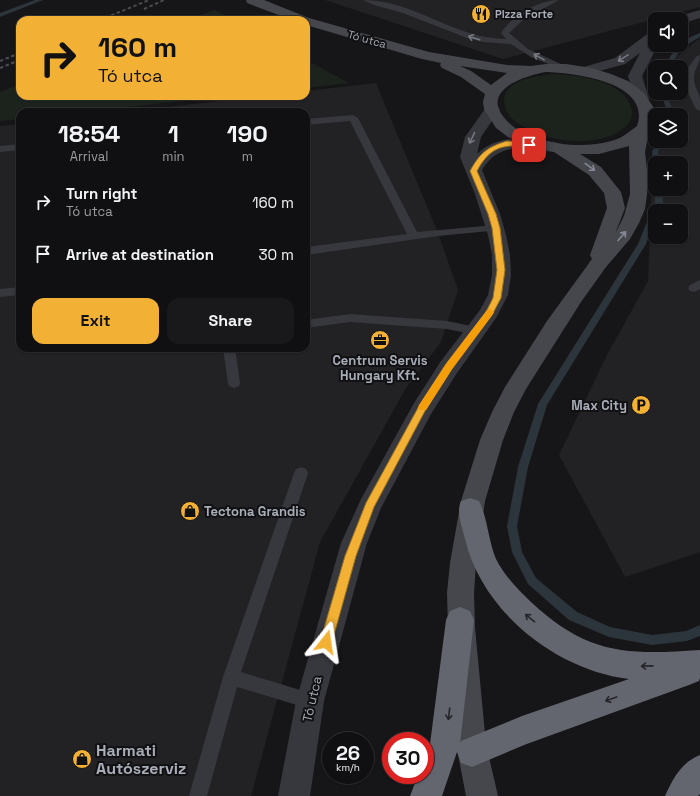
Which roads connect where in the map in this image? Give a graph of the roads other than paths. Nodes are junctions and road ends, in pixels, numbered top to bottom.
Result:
1 (252, 0) edge
2 (367, 0) edge
3 (554, 0) edge
4 (698, 15) edge
5 (294, 16) edge
6 (688, 18) edge
7 (310, 21) edge
8 (648, 41) edge
9 (512, 42) junction
10 (648, 50) edge
11 (427, 56) junction
12 (700, 58) edge
13 (538, 69) junction
14 (568, 69) junction
15 (585, 71) junction
16 (640, 99) junction
17 (492, 101) junction
18 (700, 108) edge
19 (310, 122) edge
20 (642, 130) junction
21 (16, 147) edge
22 (556, 148) junction
23 (0, 149) edge
24 (473, 171) junction
25 (496, 228) junction
26 (414, 237) junction
27 (310, 250) edge
28 (596, 265) junction
29 (16, 291) edge
30 (0, 293) edge
31 (310, 323) edge
32 (476, 331) junction
33 (230, 352) edge
34 (234, 383) dead end
35 (301, 473) dead end
36 (470, 508) junction
37 (460, 620) junction
38 (700, 663) edge
39 (700, 667) edge
40 (231, 678) junction
41 (310, 701) junction
42 (472, 752) junction
43 (700, 770) edge
44 (198, 796) edge
45 (294, 796) edge
46 (426, 796) edge
47 (482, 796) edge
48 (680, 796) edge

1 - 5 main road, Tó utca
9 -> 2 lane
3 - 9 lane
4 - 6 street
7 - 11 main road, Tó utca
8 -> 15 street
14 -> 9 lane
10 - 16 street
11 - 13 main road, Tó utca
11 - 17 main road, Tó utca
12 - 18 lane
13 - 14 main road
13 - 17 main road
14 - 15 main road
15 - 16 main road
16 - 20 main road
17 - 22 main road
17 -> 24 street, Tó utca
19 - 26 lane
20 - 22 main road
28 -> 20 main road
21 - 23 lane
22 - 24 street
22 -> 28 main road
24 - 25 street, Tó utca
25 - 26 lane
25 - 32 street, Tó utca
26 - 27 lane
28 - 36 main road
29 - 30 lane
31 - 32 lane
32 - 41 street, Tó utca
33 - 34 lane
35 - 40 lane
36 - 37 main road
38 -> 36 highway
37 - 42 main road
37 -> 46 highway
39 -> 42 highway
40 - 41 lane
40 - 44 lane
41 - 45 street, Tó utca
42 - 47 main road
43 - 48 highway

